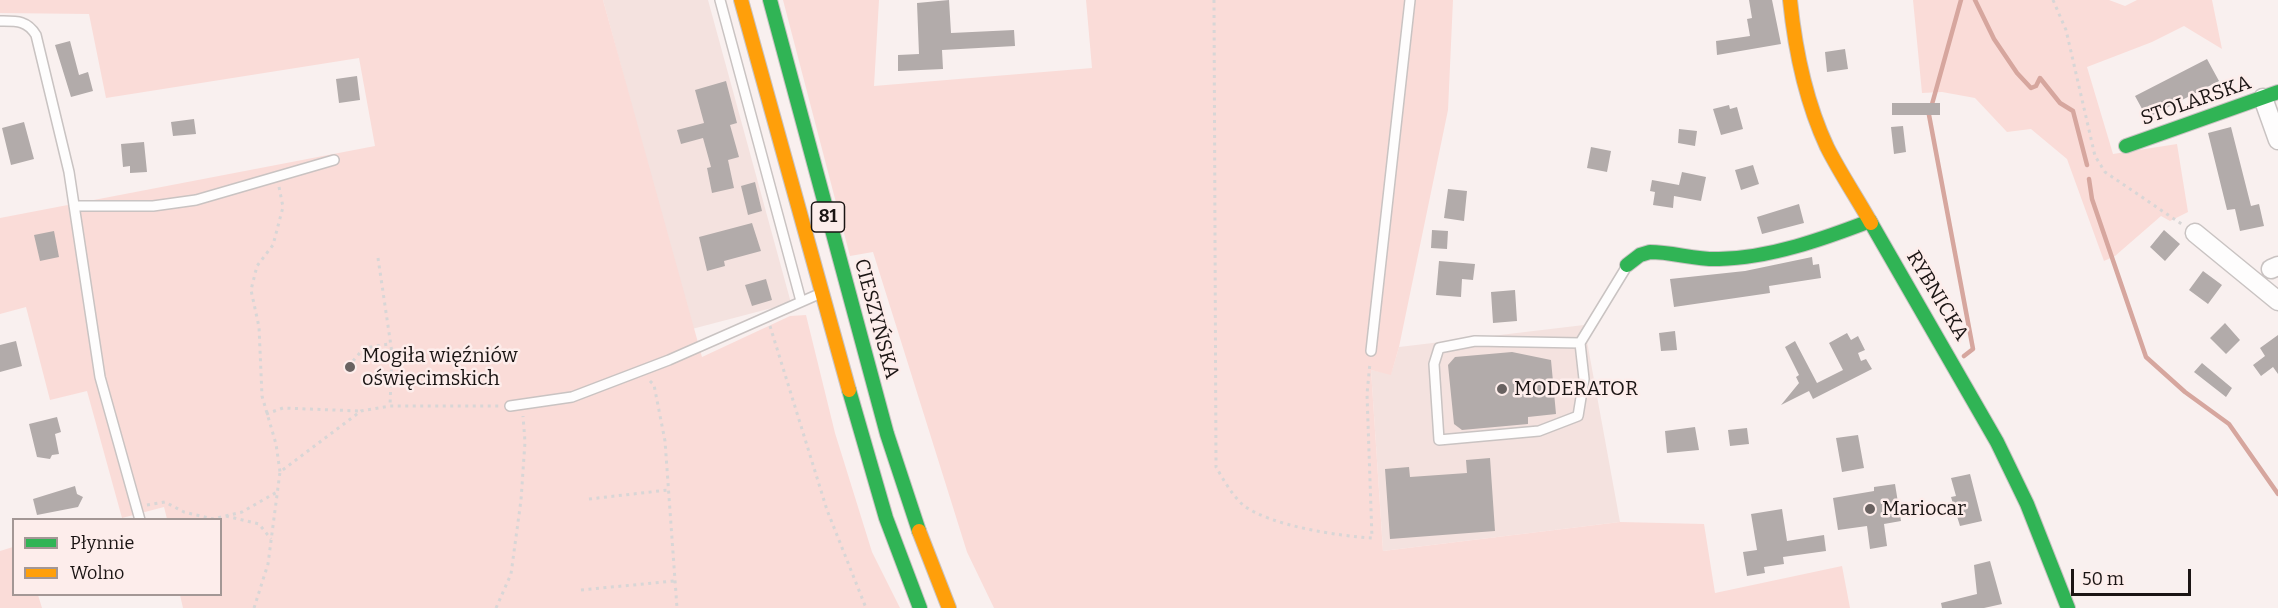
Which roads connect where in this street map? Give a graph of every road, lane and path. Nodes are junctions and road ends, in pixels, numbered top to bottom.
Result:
1 (720, 0) edge
2 (770, 0) edge
3 (1214, 0) edge
4 (1410, 0) edge
5 (1790, 0) edge
6 (2053, 0) edge
7 (741, 2) edge
8 (0, 21) edge
9 (2271, 95) edge
10 (2278, 140) edge
11 (2126, 146) dead end
12 (334, 160) dead end
13 (275, 177) junction
14 (74, 206) junction
15 (1870, 221) junction
16 (2194, 233) joint
17 (378, 258) dead end
18 (1627, 265) joint
19 (822, 293) junction
20 (801, 301) junction
21 (2278, 301) edge
22 (767, 316) junction
23 (390, 344) junction
24 (1580, 344) junction
25 (1371, 351) joint
26 (353, 361) dead end
27 (641, 371) junction
28 (522, 405) junction
29 (390, 406) junction
30 (510, 406) joint
31 (361, 411) junction
32 (266, 414) junction
33 (280, 472) junction
34 (668, 490) junction
35 (276, 492) junction
36 (589, 500) dead end
37 (136, 508) junction
38 (224, 516) junction
39 (140, 518) edge
40 (209, 518) edge
41 (217, 518) edge
42 (272, 540) junction
43 (675, 581) junction
44 (581, 590) dead end
45 (254, 608) edge
46 (496, 608) edge
47 (677, 608) edge
48 (866, 608) edge
49 (920, 608) edge
50 (949, 608) edge
51 (2068, 608) edge

1 - 20 lane
2 - 50 main road, CIESZYŃSKA / 81
3 - 25 path
4 - 25 lane
5 - 15 main road, RYBNICKA
6 - 16 path
7 - 19 main road, 81
8 - 14 lane
9 - 10 street
9 - 11 main road, STOLARSKA
12 - 13 lane
13 - 14 lane
13 - 32 path
14 - 37 lane
15 - 18 main road
15 - 51 main road, RYBNICKA
16 - 21 street
17 - 23 path
18 - 24 lane
19 - 20 lane
19 - 49 main road, 81
20 - 22 lane
22 - 27 lane
22 - 48 path
23 - 26 path
23 - 29 path
24 - 24 lane
27 - 28 lane
27 - 34 path
28 - 30 lane
28 - 46 path
29 - 30 path
29 - 31 path
31 - 32 path
31 - 33 path
32 - 33 path
33 - 35 path
34 - 36 path
34 - 43 path
35 - 38 path
35 - 42 path
37 - 39 lane
37 - 40 path
38 - 41 path
38 - 42 path
42 - 45 path
43 - 44 path
43 - 47 path

